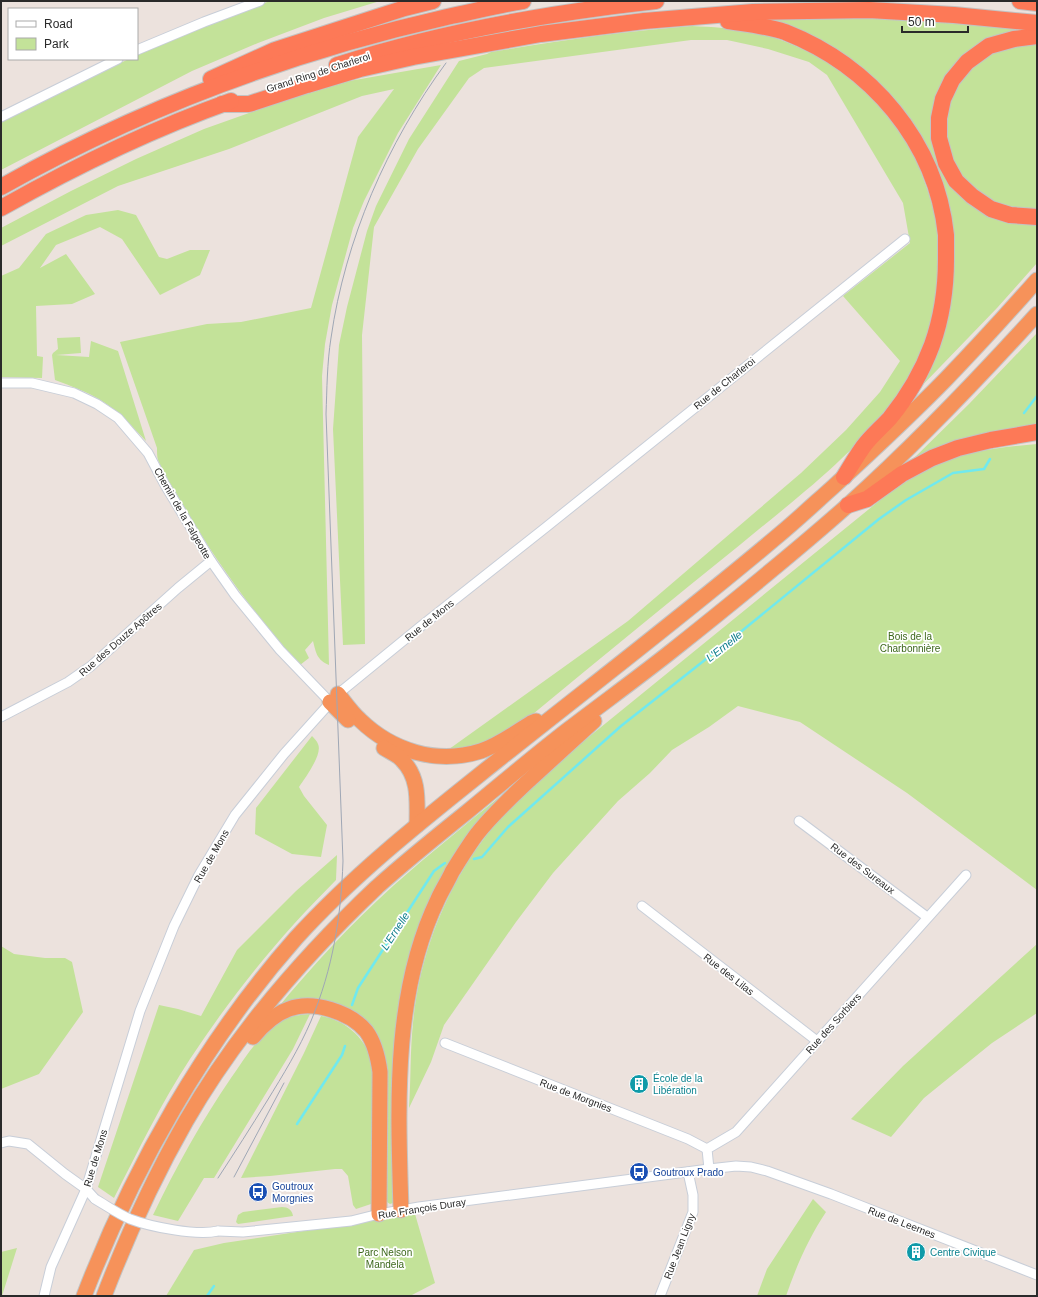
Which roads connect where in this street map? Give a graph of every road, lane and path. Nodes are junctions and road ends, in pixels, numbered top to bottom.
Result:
1 (260, 1) edge
2 (433, 1) edge
3 (524, 1) edge
4 (656, 1) edge
5 (1020, 1) edge
6 (1037, 3) edge
7 (701, 17) junction
8 (1037, 23) edge
9 (1037, 36) edge
10 (138, 50) edge
11 (116, 60) edge
12 (222, 104) junction
13 (153, 113) junction
14 (1, 117) edge
15 (1, 187) edge
16 (1, 208) edge
17 (1037, 217) edge
18 (905, 239) dead end
19 (1037, 280) edge
20 (1037, 314) edge
21 (1, 383) edge
22 (1037, 432) edge
23 (844, 477) junction
24 (848, 505) junction
25 (545, 528) joint
26 (211, 561) junction
27 (629, 684) junction
28 (334, 698) junction
29 (1, 716) edge
30 (554, 716) junction
31 (799, 821) dead end
32 (417, 825) junction
33 (966, 875) dead end
34 (642, 906) dead end
35 (927, 917) junction
36 (817, 1041) junction
37 (445, 1043) dead end
38 (225, 1060) junction
39 (1, 1143) edge
40 (707, 1149) junction
41 (709, 1169) junction
42 (767, 1171) joint
43 (688, 1172) junction
44 (86, 1189) junction
45 (401, 1210) junction
46 (379, 1214) junction
47 (1037, 1274) edge
48 (44, 1296) edge
49 (84, 1296) edge
50 (104, 1296) edge
51 (660, 1296) edge

1 - 10 street
2 - 13 highway
3 - 13 highway, Grand Ring de Charleroi
4 - 12 highway, Grand Ring de Charleroi
5 - 6 highway
7 - 8 highway
7 - 12 highway
7 - 23 highway
9 - 17 highway
11 - 14 street
12 - 16 highway, Grand Ring de Charleroi
13 - 15 highway, Grand Ring de Charleroi
18 - 25 street, Rue de Charleroi
19 - 23 highway
20 - 24 highway
21 - 26 street, Chemin de la Falgeotte
22 - 24 highway
23 - 30 highway
24 - 27 highway
25 - 28 street, Rue de Mons
26 - 28 street, Chemin de la Falgeotte
26 - 29 street, Rue des Douze Apôtres
27 - 38 highway
27 - 45 highway
28 - 30 highway
28 - 32 highway
28 - 44 street, Rue de Mons
30 - 32 highway
31 - 35 street, Rue des Sureaux
32 - 49 highway
33 - 35 street, Rue des Sorbiers
34 - 36 street, Rue des Lilas
35 - 36 street, Rue des Sorbiers
36 - 40 street, Rue des Sorbiers
37 - 40 street, Rue de Morgnies
38 - 46 highway
38 - 50 highway
39 - 44 street, Rue François Duray
40 - 41 street
41 - 42 street, Rue François Duray
41 - 43 street, Rue François Duray
42 - 47 street, Rue de Leernes
43 - 45 street, Rue François Duray
43 - 51 street, Rue Jean Ligny
44 - 46 street, Rue François Duray, bridge
44 - 48 street, Rue de Mons
45 - 46 street, Rue François Duray

